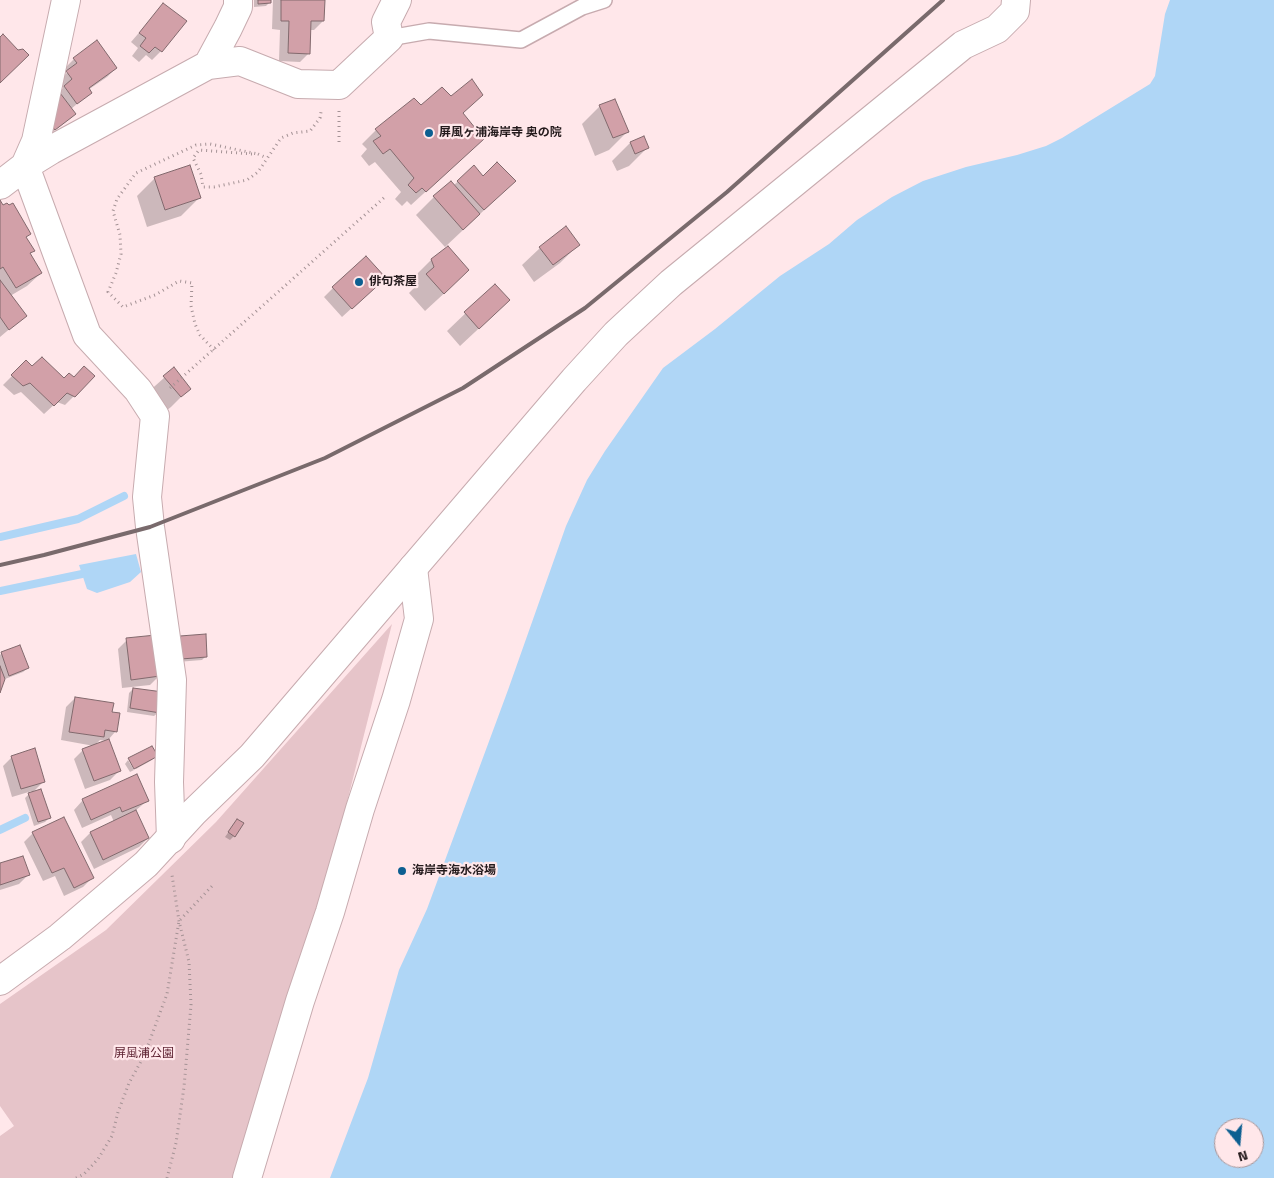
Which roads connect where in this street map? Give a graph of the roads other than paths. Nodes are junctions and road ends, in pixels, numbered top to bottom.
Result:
1 (66, 0) edge
2 (238, 0) edge
3 (604, 0) edge
4 (1016, 0) edge
5 (387, 15) edge
6 (208, 65) junction
7 (25, 166) junction
8 (0, 185) edge
9 (413, 568) junction
10 (165, 846) junction
11 (0, 981) edge
12 (247, 1178) edge

1 - 7 street
2 - 6 street
3 - 5 lane
4 - 9 street
5 - 6 street
6 - 7 street
7 - 8 street
7 - 10 street
9 - 10 street
9 - 12 street
10 - 11 street

